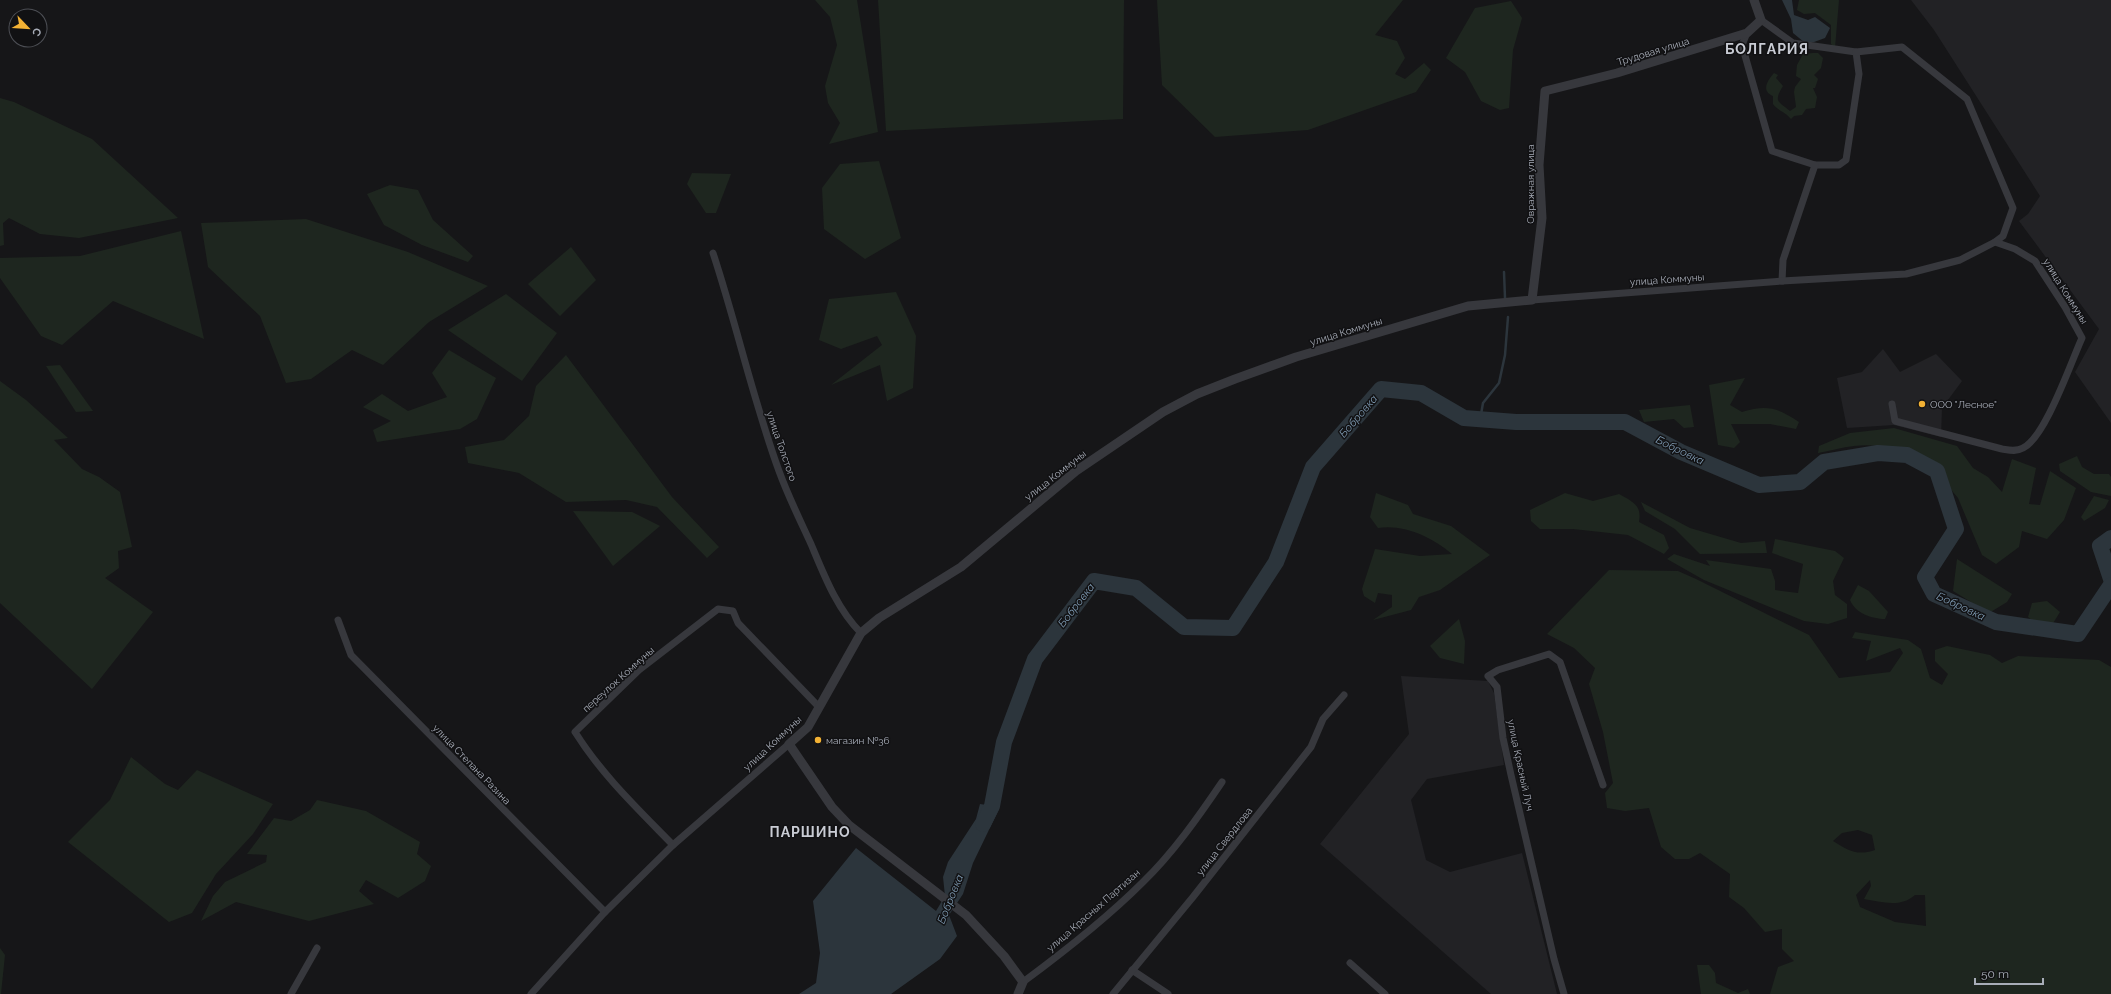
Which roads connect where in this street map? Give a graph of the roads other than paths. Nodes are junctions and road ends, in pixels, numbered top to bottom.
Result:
1 (1754, 0) edge
2 (1761, 20) junction
3 (1748, 33) junction
4 (1856, 52) junction
5 (1545, 91) joint
6 (1815, 165) junction
7 (1995, 242) junction
8 (713, 253) dead end
9 (1782, 281) junction
10 (1532, 300) junction
11 (1892, 404) dead end
12 (338, 620) dead end
13 (861, 633) junction
14 (1344, 695) dead end
15 (818, 706) junction
16 (789, 744) junction
17 (1222, 782) dead end
18 (1603, 785) dead end
19 (673, 844) junction
20 (605, 912) junction
21 (317, 948) dead end
22 (1350, 963) dead end
23 (1132, 970) junction
24 (1024, 982) junction
25 (291, 994) edge
26 (530, 994) edge
27 (1018, 994) edge
28 (1113, 994) edge
29 (1168, 994) edge
30 (1385, 994) edge
31 (1564, 994) edge

1 - 2 street
2 - 3 street, Трудовая улица
2 - 4 street
3 - 5 street, Трудовая улица
3 - 6 street
4 - 6 street
4 - 7 street
5 - 10 street, Овражная улица
6 - 9 street
7 - 9 street, улица Коммуны
7 - 11 street, улица Коммуны
8 - 13 street, улица Толстого
9 - 10 street, улица Коммуны
10 - 13 street, улица Коммуны
12 - 20 street, улица Степана Разина
13 - 15 street, улица Коммуны
14 - 23 street, улица Свердлова
15 - 16 street, улица Коммуны
15 - 19 street, переулок Коммуны
16 - 19 street, улица Коммуны
16 - 24 street
17 - 24 street, улица Красных Партизан
18 - 31 street, улица Красный Луч
19 - 20 street, улица Коммуны
20 - 26 street, улица Коммуны
21 - 25 street
22 - 30 street
23 - 28 street, улица Свердлова
23 - 29 street
24 - 27 street, улица Красных Партизан

